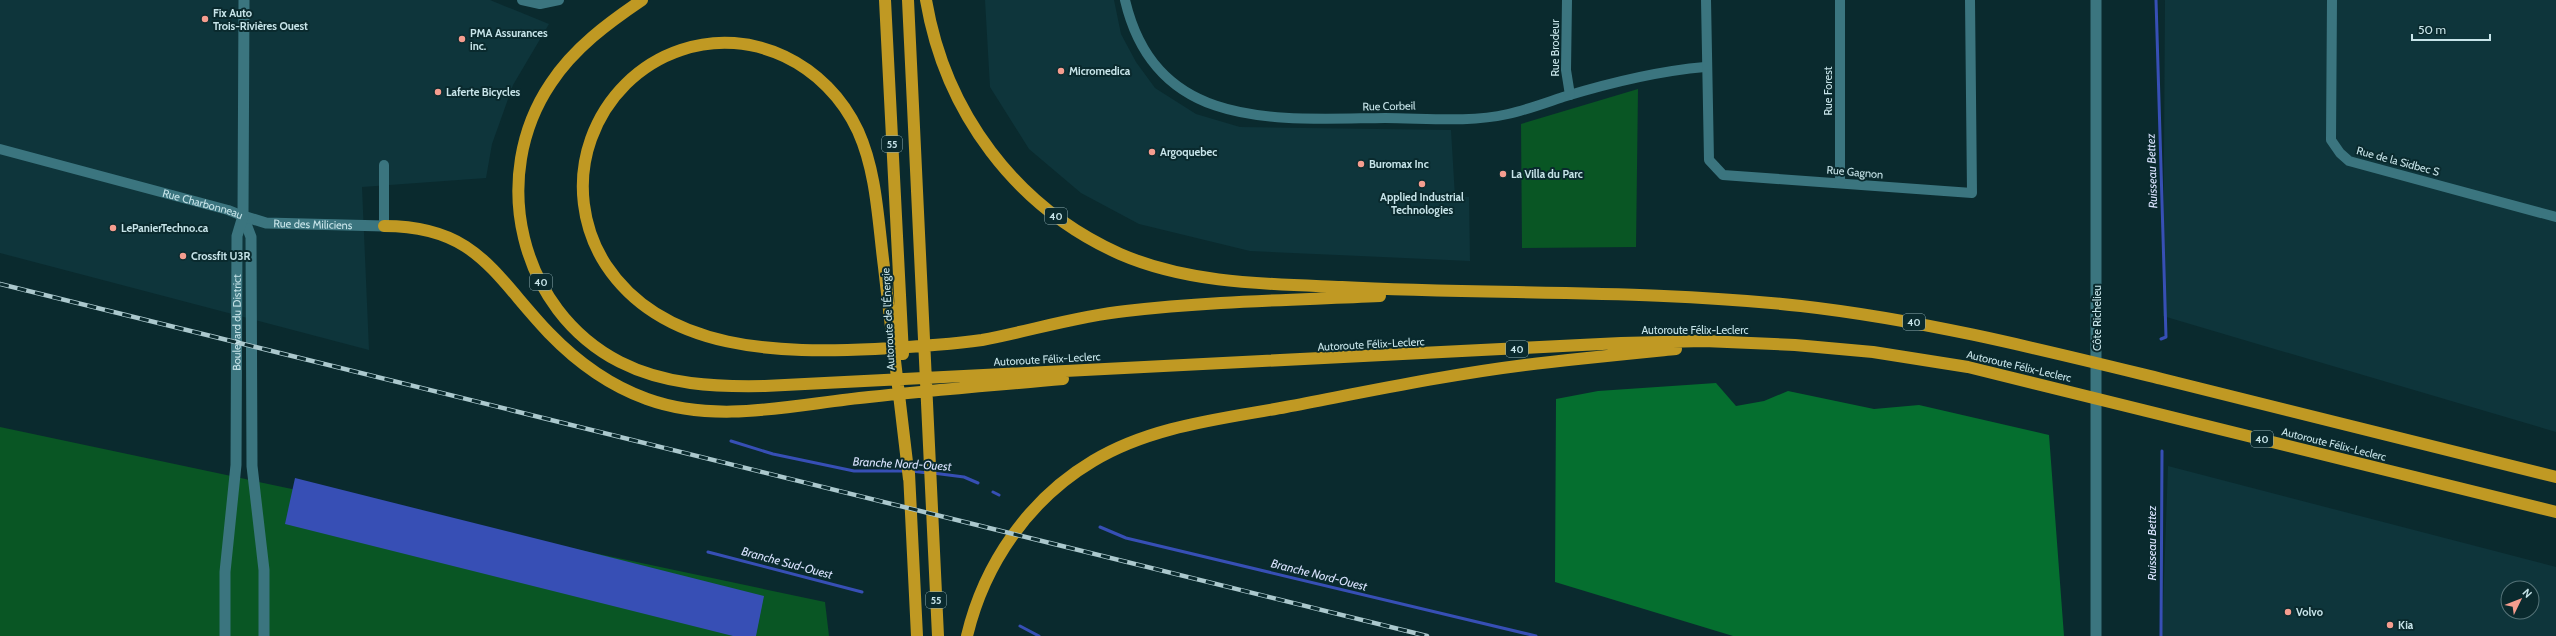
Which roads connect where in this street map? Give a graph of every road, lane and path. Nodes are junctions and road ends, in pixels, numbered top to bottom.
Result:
1 (244, 0) edge
2 (522, 0) edge
3 (559, 0) edge
4 (642, 0) edge
5 (885, 0) edge
6 (908, 0) edge
7 (926, 0) edge
8 (1125, 0) edge
9 (1568, 0) edge
10 (1706, 0) edge
11 (1840, 0) edge
12 (1970, 0) edge
13 (2096, 0) edge
14 (2332, 0) edge
15 (1706, 67) junction
16 (1570, 95) junction
17 (0, 149) edge
18 (384, 165) dead end
19 (1840, 182) junction
20 (243, 216) junction
21 (2556, 217) edge
22 (384, 226) junction
23 (1440, 292) junction
24 (1739, 342) junction
25 (1257, 362) junction
26 (2556, 477) edge
27 (909, 479) junction
28 (2556, 512) edge
29 (225, 636) edge
30 (264, 636) edge
31 (917, 636) edge
32 (938, 636) edge
33 (967, 636) edge
34 (2096, 636) edge

1 - 20 street, Rue Charbonneau
2 - 3 street
4 - 25 highway, Autoroute Félix-Leclerc / 40
5 - 27 highway, Autoroute de l'Énergie / 55
6 - 32 highway, 55
7 - 23 highway, Autoroute Félix-Leclerc / 40
8 - 16 street, Rue Corbeil
9 - 16 street, Rue Brodeur
10 - 15 street, Rue Gagnon
11 - 19 street, Rue Forest
12 - 19 street, Rue Gagnon
13 - 34 street, Côte Richelieu
14 - 21 street, Rue de la Sidbec S
15 - 16 street, Rue Corbeil
15 - 19 street, Rue Gagnon
17 - 20 street, Rue Charbonneau
18 - 22 street
20 - 22 street, Rue des Miliciens
20 - 29 street, Boulevard du District
20 - 30 street, Boulevard du District
22 - 25 highway
23 - 26 highway, Autoroute Félix-Leclerc / 40
23 - 27 highway
24 - 25 highway, Autoroute Félix-Leclerc / 40
24 - 28 highway, Autoroute Félix-Leclerc / 40
24 - 33 highway
27 - 31 highway, Autoroute de l'Énergie / 55

